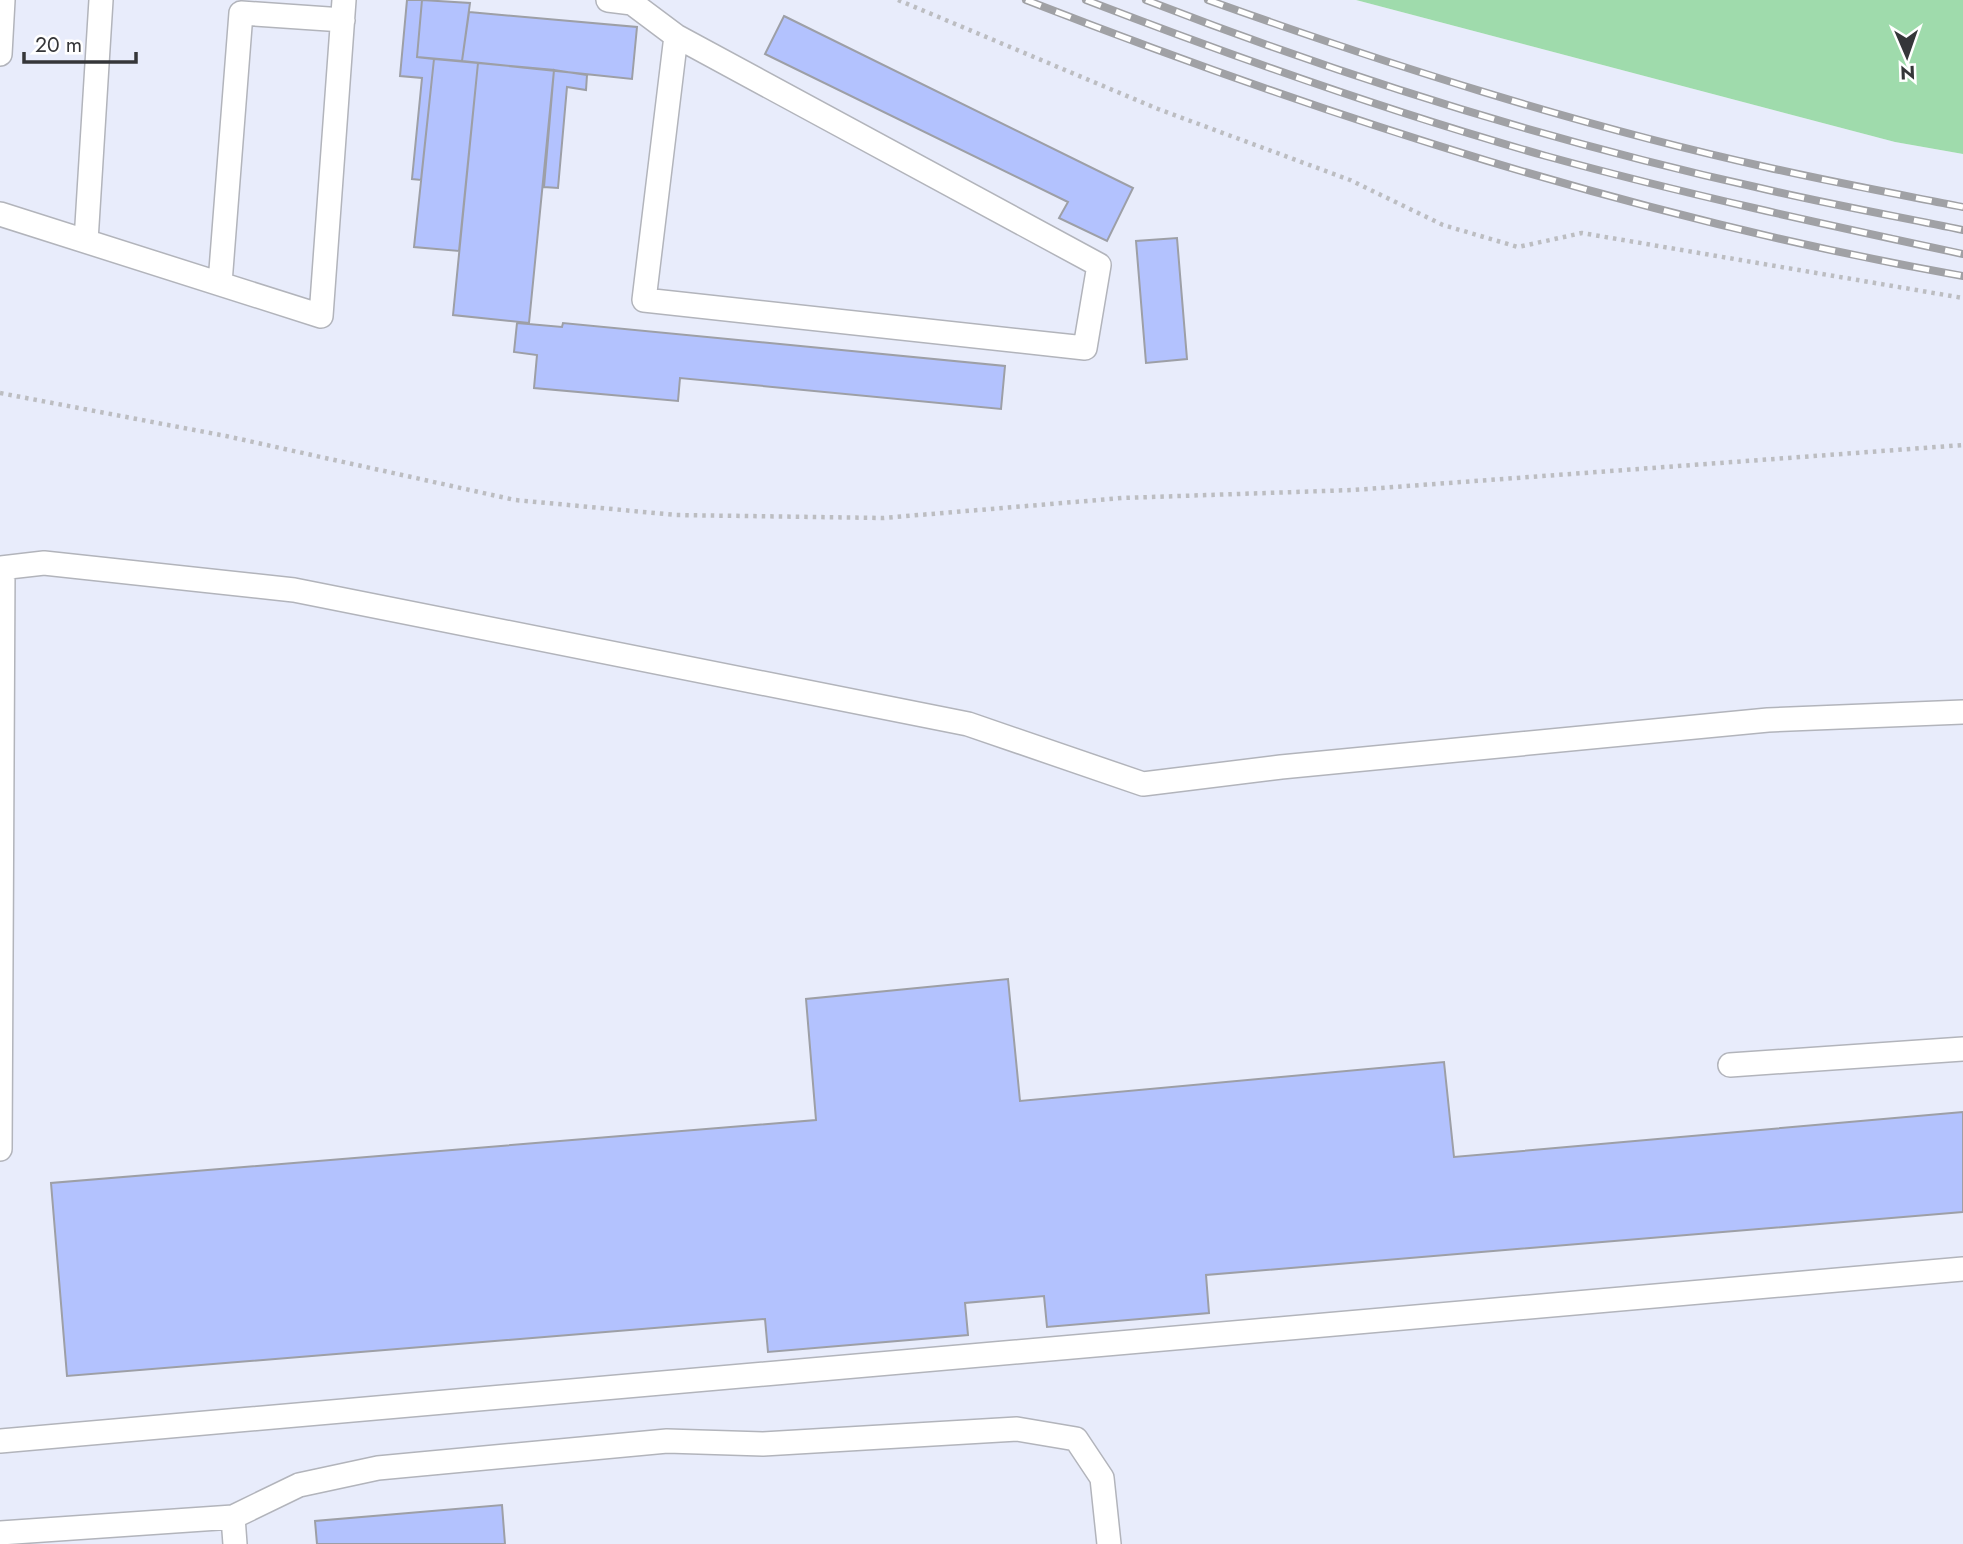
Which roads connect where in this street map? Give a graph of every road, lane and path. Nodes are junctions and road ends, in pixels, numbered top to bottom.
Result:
1 (3, 0) edge
2 (101, 0) edge
3 (608, 0) edge
4 (898, 0) edge
5 (344, 10) edge
6 (676, 36) junction
7 (0, 54) edge
8 (0, 214) edge
9 (86, 241) junction
10 (220, 283) junction
11 (1963, 298) edge
12 (0, 393) edge
13 (1963, 445) edge
14 (1, 568) edge
15 (1963, 712) edge
16 (1963, 1049) edge
17 (1730, 1065) dead end
18 (0, 1149) edge
19 (1963, 1269) edge
20 (0, 1441) edge
21 (233, 1517) junction
22 (0, 1533) edge
23 (235, 1544) edge
24 (1108, 1544) edge

1 - 7 lane
2 - 9 lane
3 - 6 lane
4 - 11 path
5 - 10 lane
5 - 10 lane
6 - 6 lane
8 - 9 lane
9 - 10 lane
12 - 13 path
14 - 15 lane
14 - 18 lane
16 - 17 lane
19 - 20 lane
21 - 22 lane
21 - 23 lane
21 - 24 lane

